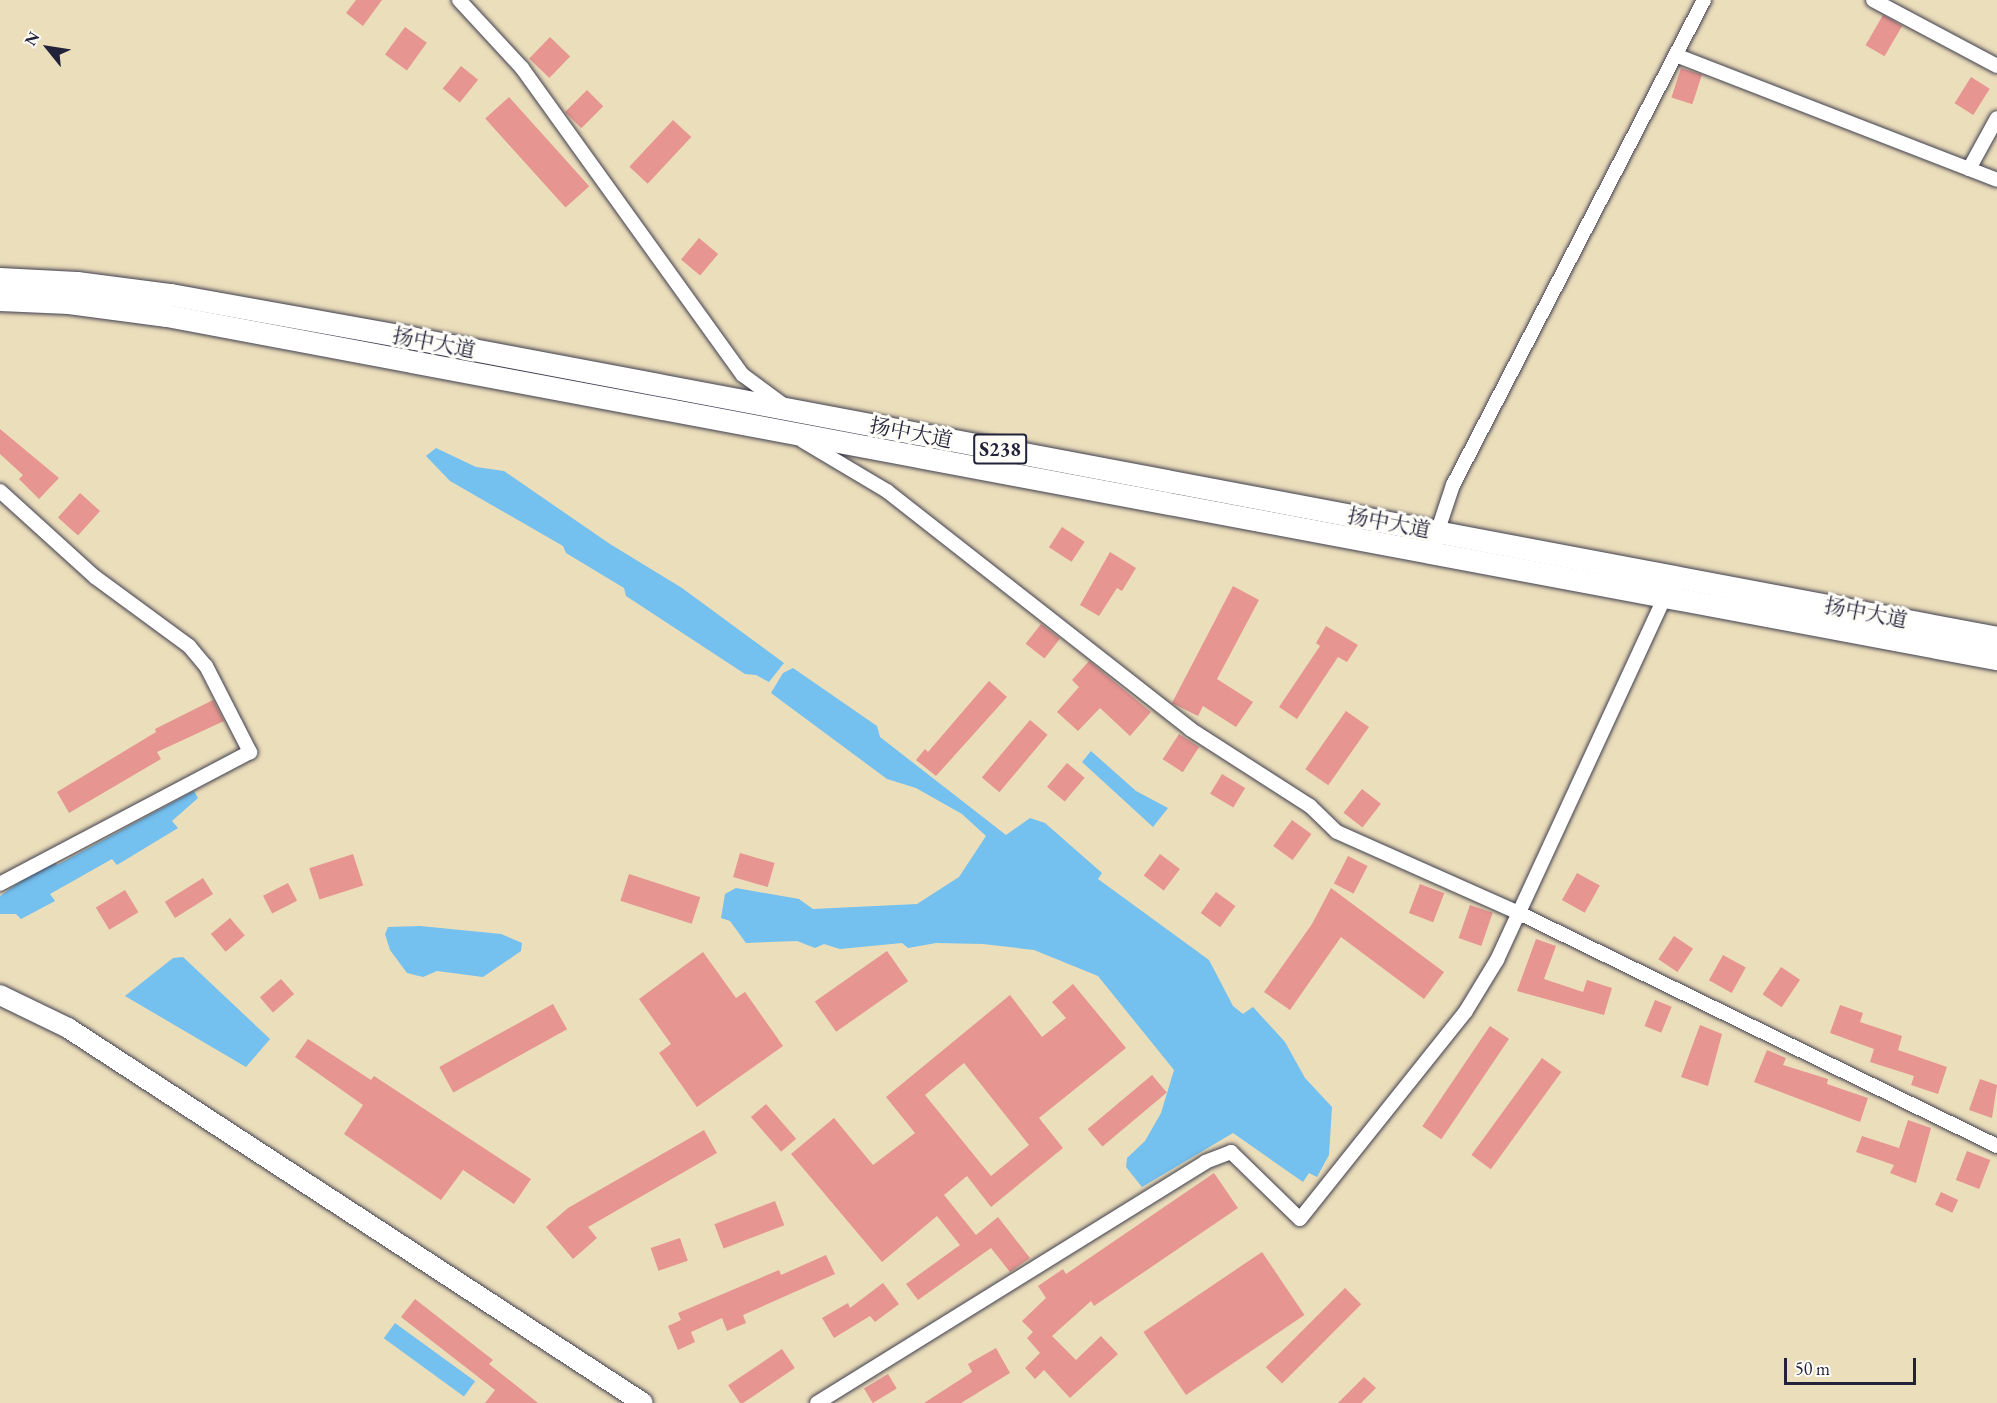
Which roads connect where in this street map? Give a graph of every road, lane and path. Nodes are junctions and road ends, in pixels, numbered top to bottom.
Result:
1 (459, 0) edge
2 (1704, 0) edge
3 (1873, 0) edge
4 (1678, 56) junction
5 (1997, 66) edge
6 (1997, 118) edge
7 (1969, 169) junction
8 (1997, 180) edge
9 (0, 279) edge
10 (0, 300) edge
11 (789, 420) junction
12 (0, 490) edge
13 (1434, 542) junction
14 (1668, 586) junction
15 (1997, 638) edge
16 (1997, 659) edge
17 (0, 884) edge
18 (1521, 914) junction
19 (0, 996) edge
20 (1997, 1146) edge
21 (643, 1403) edge
22 (817, 1403) edge

1 - 11 street
2 - 4 street
3 - 5 street
4 - 7 street
4 - 13 street
6 - 7 street
7 - 8 street
9 - 11 main road, 扬中大道 / S238
10 - 11 main road, 扬中大道 / S238
11 - 13 main road, 扬中大道 / S238
11 - 18 street
12 - 17 street
13 - 14 main road, 扬中大道 / S238
14 - 15 main road, 扬中大道 / S238
14 - 16 main road, 扬中大道 / S238
14 - 18 street
18 - 20 street
18 - 22 street
19 - 21 main road

